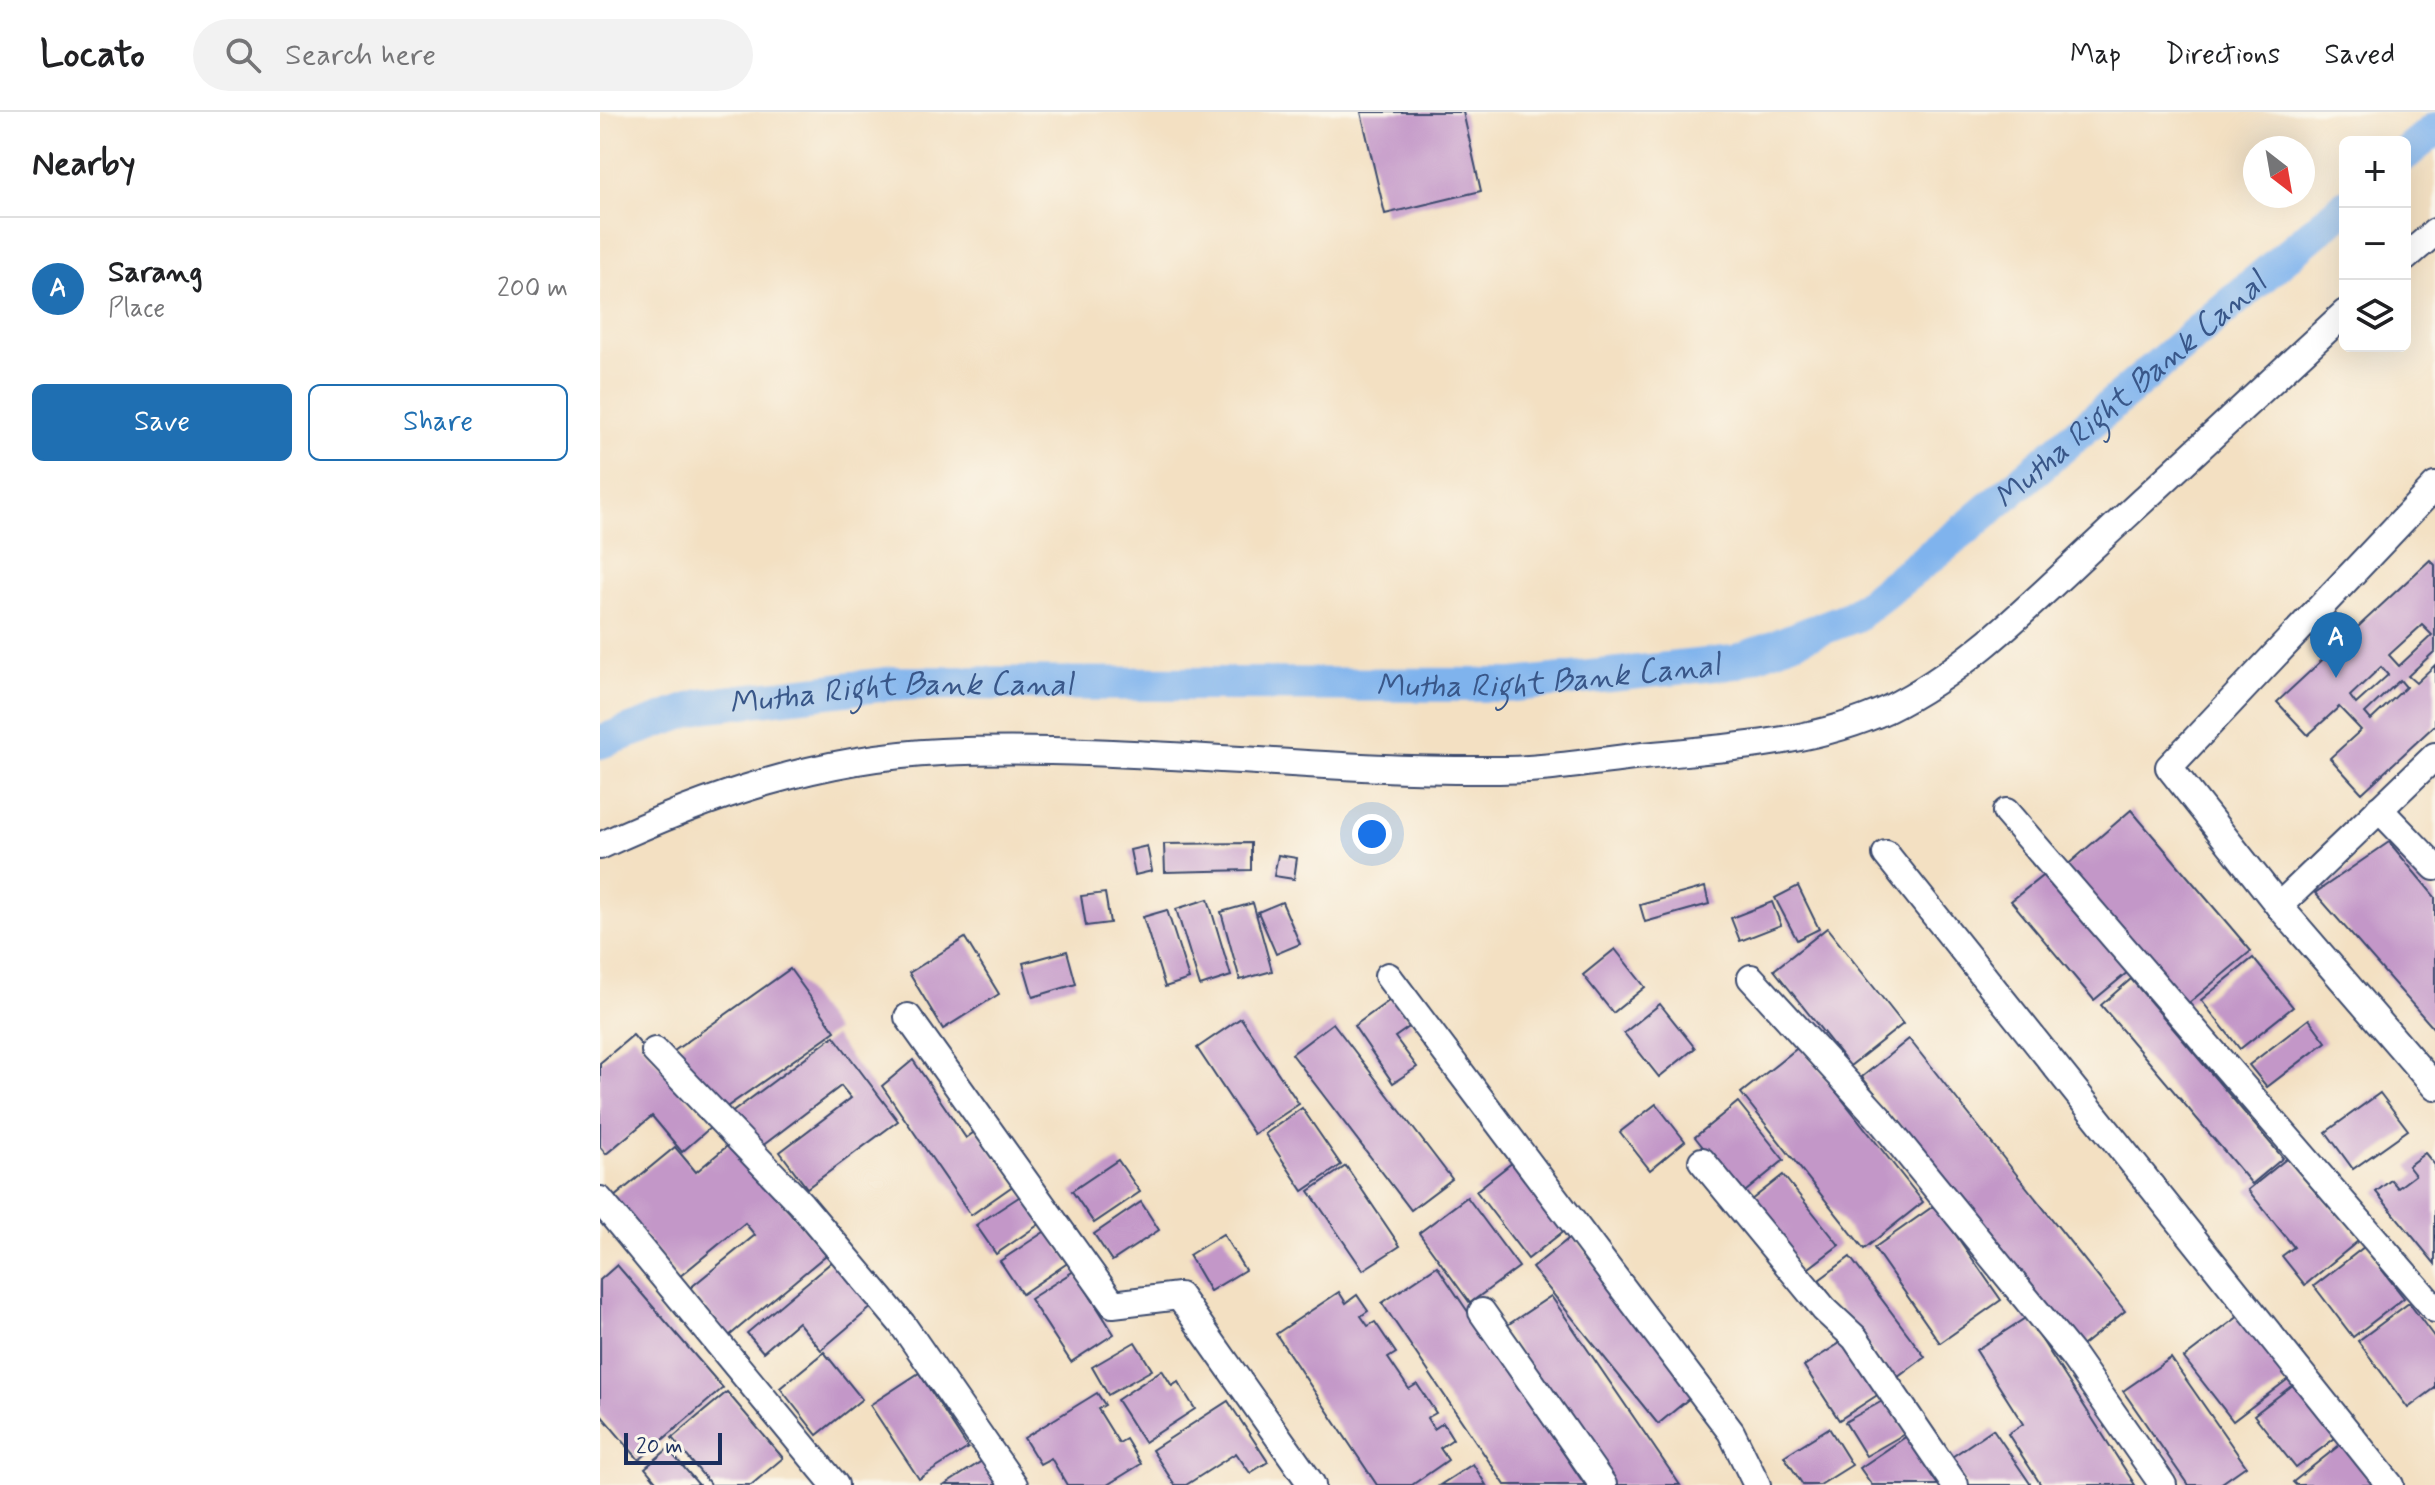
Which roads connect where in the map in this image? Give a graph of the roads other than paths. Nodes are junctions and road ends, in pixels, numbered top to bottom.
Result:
1 (2435, 232) edge
2 (2411, 253) edge
3 (2339, 319) edge
4 (2435, 486) edge
5 (2435, 756) edge
6 (2379, 809) junction
7 (2006, 812) dead end
8 (600, 846) edge
9 (1886, 854) dead end
10 (2435, 867) edge
11 (2279, 906) junction
12 (1388, 976) dead end
13 (1751, 978) dead end
14 (908, 1017) dead end
15 (655, 1051) dead end
16 (2435, 1087) edge
17 (1702, 1161) dead end
18 (600, 1200) edge
19 (2435, 1309) edge
20 (1482, 1312) dead end
21 (835, 1485) edge
22 (1014, 1485) edge
23 (1312, 1485) edge
24 (1603, 1485) edge
25 (1757, 1485) edge
26 (1955, 1485) edge
27 (2163, 1485) edge
28 (2390, 1485) edge

1 - 2 street
3 - 8 street
4 - 11 street
5 - 6 street
6 - 10 street
6 - 11 street
7 - 19 street
9 - 28 street
11 - 16 street
12 - 25 street
13 - 27 street
14 - 23 street
15 - 22 street
17 - 26 street
18 - 21 street
20 - 24 street

